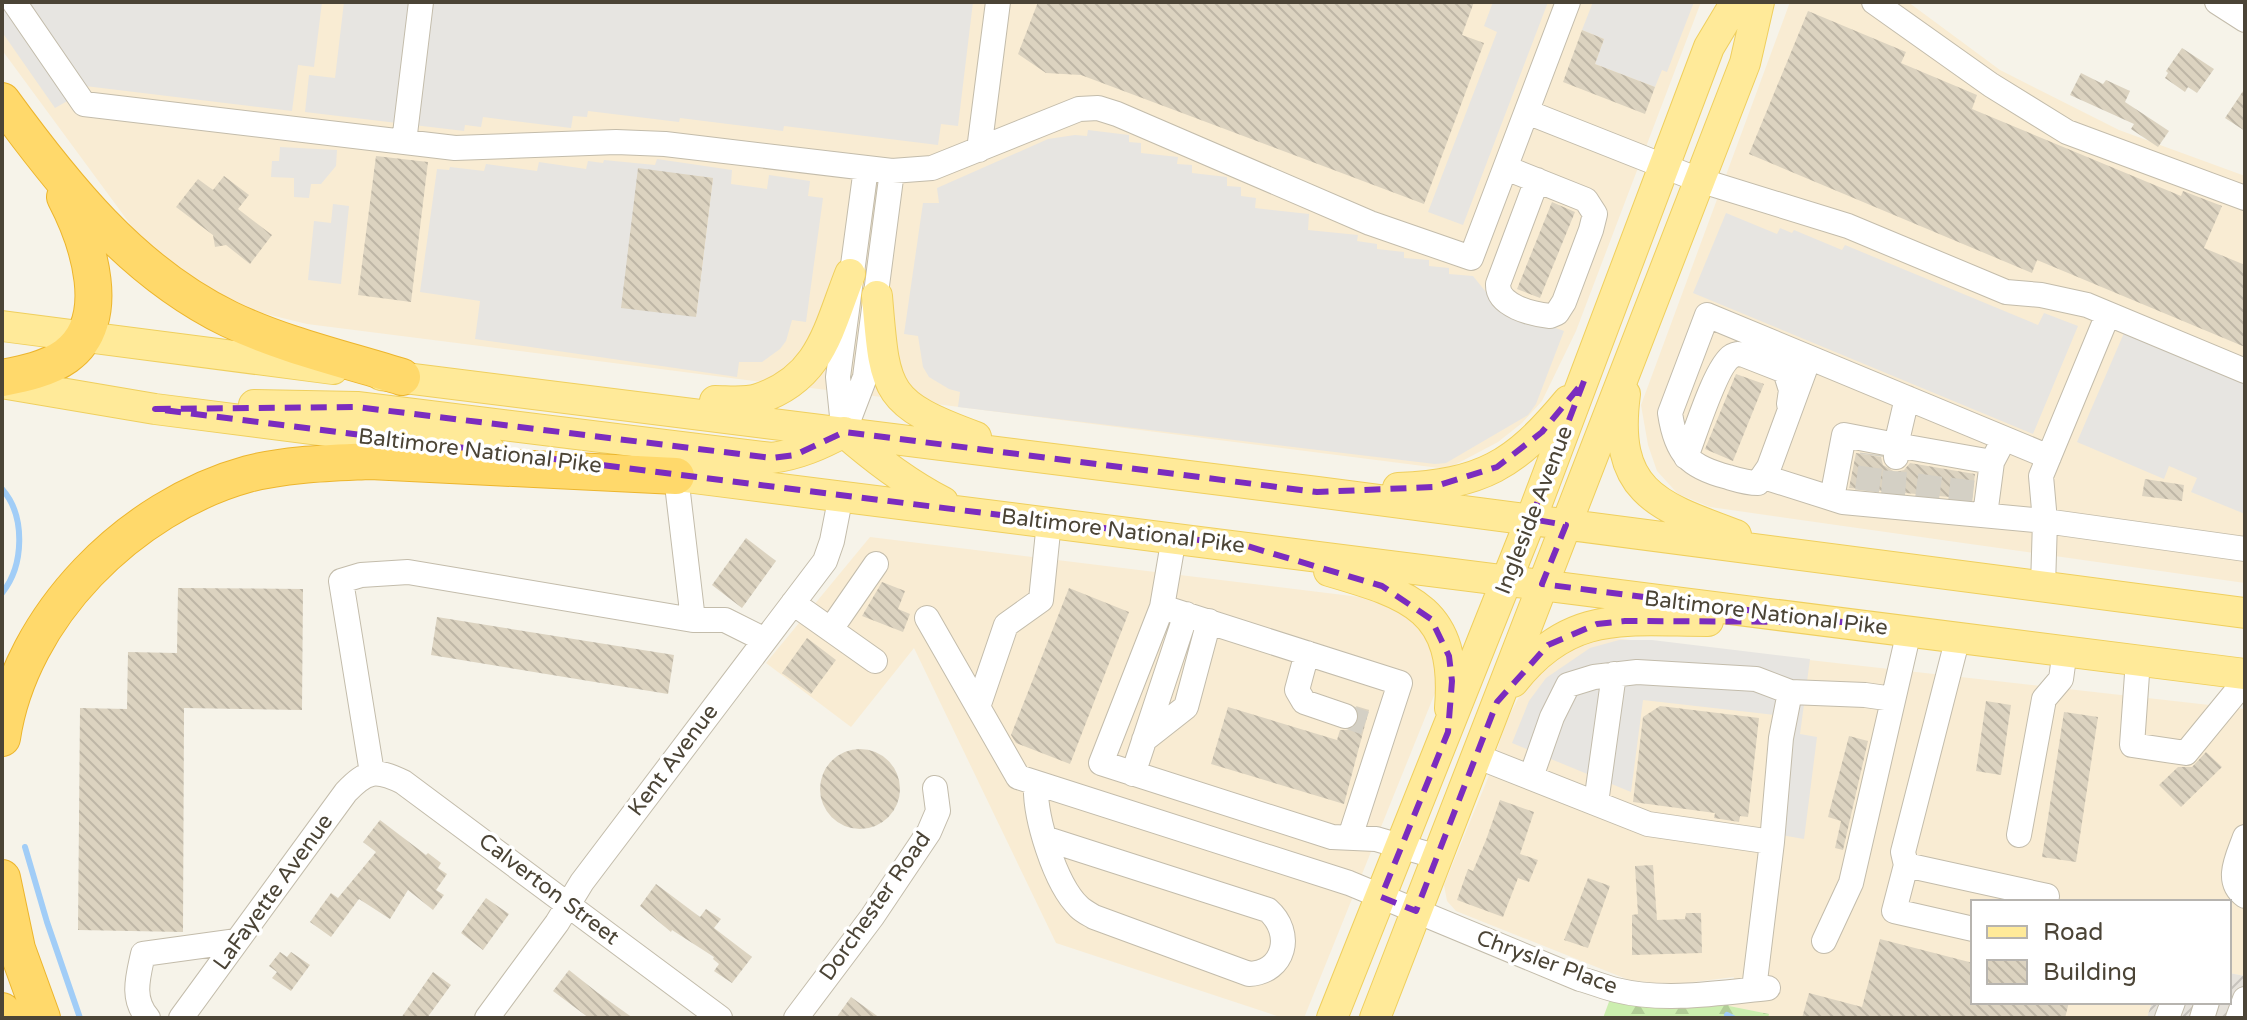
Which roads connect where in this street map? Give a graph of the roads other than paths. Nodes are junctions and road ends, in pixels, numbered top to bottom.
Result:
1 (14, 2) edge
2 (421, 2) edge
3 (998, 2) edge
4 (1568, 2) edge
5 (1736, 2) edge
6 (1759, 2) edge
7 (1874, 2) edge
8 (2217, 2) edge
9 (2245, 20) edge
10 (2, 101) edge
11 (1527, 112) junction
12 (404, 142) junction
13 (979, 150) junction
14 (48, 164) junction
15 (1664, 167) junction
16 (866, 168) junction
17 (1506, 168) junction
18 (892, 171) junction
19 (1537, 180) junction
20 (1699, 180) junction
21 (2245, 198) edge
22 (850, 274) junction
23 (877, 296) junction
24 (2108, 314) junction
25 (2, 326) edge
26 (85, 337) junction
27 (1809, 358) junction
28 (1630, 360) junction
29 (2245, 371) edge
30 (402, 377) junction
31 (2, 381) edge
32 (1584, 381) junction
33 (1907, 398) junction
34 (626, 405) junction
35 (155, 409) junction
36 (1954, 418) junction
37 (1786, 426) junction
38 (844, 432) junction
39 (2004, 439) junction
40 (1884, 449) junction
41 (1933, 456) junction
42 (1030, 457) junction
43 (1686, 457) junction
44 (2049, 457) junction
45 (1992, 462) junction
46 (676, 476) junction
47 (1764, 477) junction
48 (1317, 492) junction
49 (841, 495) junction
50 (1832, 498) junction
51 (961, 510) junction
52 (1985, 515) junction
53 (1531, 519) junction
54 (2045, 521) junction
55 (1049, 522) junction
56 (1566, 525) junction
57 (1174, 537) junction
58 (1247, 546) junction
59 (2245, 549) edge
60 (1786, 553) junction
61 (876, 564) dead end
62 (1508, 579) junction
63 (1542, 584) junction
64 (2043, 586) junction
65 (793, 603) junction
66 (1162, 607) junction
67 (2245, 613) edge
68 (927, 618) dead end
69 (1197, 618) junction
70 (693, 620) junction
71 (1842, 622) junction
72 (831, 629) junction
73 (1909, 631) junction
74 (1958, 637) junction
75 (765, 640) junction
76 (2065, 650) junction
77 (1307, 653) junction
78 (2138, 660) junction
79 (875, 661) dead end
80 (1614, 674) junction
81 (2245, 674) edge
82 (2245, 681) edge
83 (1790, 692) junction
84 (1893, 699) junction
85 (1497, 702) junction
86 (978, 707) junction
87 (1365, 722) junction
88 (1448, 732) junction
89 (2, 738) edge
90 (1476, 756) junction
91 (372, 773) junction
92 (1133, 774) junction
93 (1531, 777) junction
94 (1036, 783) junction
95 (935, 788) dead end
96 (1596, 803) junction
97 (2019, 835) dead end
98 (1350, 837) junction
99 (2245, 837) edge
100 (1047, 839) junction
101 (1772, 842) junction
102 (1403, 846) junction
103 (1438, 857) junction
104 (1906, 865) junction
105 (2, 878) edge
106 (2245, 896) edge
107 (1381, 897) junction
108 (2046, 900) edge
109 (569, 903) junction
110 (1416, 911) junction
111 (1971, 929) edge
112 (237, 941) junction
113 (1824, 941) dead end
114 (2245, 997) edge
115 (2, 1011) edge
116 (6, 1018) edge
117 (42, 1018) edge
118 (148, 1018) edge
119 (181, 1018) edge
120 (487, 1018) edge
121 (720, 1018) edge
122 (796, 1018) edge
123 (1332, 1018) edge
124 (1375, 1018) edge
125 (2238, 1018) edge

1 - 12 street
2 - 12 street
3 - 13 street
4 - 11 street
5 - 15 main road, Ingleside Avenue
6 - 20 main road, Ingleside Avenue
7 - 21 street
8 - 9 street
10 - 14 highway
11 - 15 street
11 - 17 street
12 - 16 street
13 - 17 street
13 - 18 street
14 - 26 highway
14 - 30 highway
15 - 20 street
15 - 32 main road, Ingleside Avenue
16 - 18 street
16 - 22 street
17 - 19 street
18 - 23 street
19 - 19 street
20 - 24 street
20 - 28 main road, Ingleside Avenue
22 - 34 main road
22 - 38 street
23 - 38 street
23 - 42 main road
24 - 29 street
24 - 44 street
25 - 26 main road
26 - 30 main road
26 - 31 highway
27 - 33 street
27 - 37 street
27 - 43 street
28 - 56 main road, Ingleside Avenue
28 - 60 main road
30 - 34 main road
31 - 35 main road, Baltimore National Pike
32 - 48 main road
32 - 53 main road, Ingleside Avenue
33 - 36 street
33 - 40 street
34 - 38 main road
35 - 38 main road
35 - 46 main road, Baltimore National Pike
36 - 39 street
36 - 41 street
37 - 43 street
37 - 47 street
38 - 42 main road
38 - 51 main road
39 - 44 street
39 - 45 street
40 - 41 street
40 - 50 street
41 - 45 street
42 - 48 main road
43 - 47 street
44 - 54 street
45 - 52 street
46 - 49 main road, Baltimore National Pike
46 - 70 street
46 - 89 highway
47 - 50 street
48 - 53 main road
49 - 51 main road, Baltimore National Pike
49 - 65 street, Kent Avenue
50 - 52 street
51 - 55 main road, Baltimore National Pike
52 - 54 street
53 - 56 main road
53 - 62 main road, Ingleside Avenue
54 - 59 street
54 - 64 street
55 - 57 main road, Baltimore National Pike
55 - 86 street
56 - 60 main road
56 - 63 main road, Ingleside Avenue
57 - 58 main road, Baltimore National Pike
57 - 66 street
58 - 62 main road, Baltimore National Pike
58 - 88 main road
60 - 64 main road
61 - 72 street
62 - 63 main road, Baltimore National Pike
62 - 88 main road, Ingleside Avenue
63 - 71 main road, Baltimore National Pike
63 - 85 main road, Ingleside Avenue
64 - 67 main road
65 - 72 street
65 - 75 street, Kent Avenue
66 - 69 street
66 - 92 street
68 - 86 street
69 - 77 street
69 - 92 street
70 - 75 street
70 - 91 street
71 - 73 main road, Baltimore National Pike
71 - 85 main road
72 - 79 street
73 - 74 main road, Baltimore National Pike
73 - 84 street
74 - 76 main road, Baltimore National Pike
74 - 104 street
75 - 109 street, Kent Avenue
76 - 78 main road, Baltimore National Pike
76 - 97 street
77 - 87 street
77 - 87 street
78 - 81 main road, Baltimore National Pike
78 - 82 street
80 - 83 street
80 - 93 street
80 - 96 street
83 - 84 street
83 - 101 street
84 - 113 street
85 - 90 main road, Ingleside Avenue
86 - 94 street
87 - 98 street
88 - 102 main road, Ingleside Avenue
90 - 93 street
90 - 103 main road, Ingleside Avenue
91 - 109 street, Calverton Street
91 - 112 street, LaFayette Avenue
92 - 98 street
93 - 96 street
94 - 100 street
94 - 107 street, Chrysler Place
95 - 122 street, Dorchester Road
96 - 101 street
98 - 102 street
99 - 106 street
100 - 100 street
101 - 110 street, Chrysler Place
102 - 103 street
102 - 107 main road, Ingleside Avenue
103 - 110 main road, Ingleside Avenue
104 - 108 street
104 - 111 street
105 - 117 highway
107 - 110 street, Chrysler Place
107 - 123 main road, Ingleside Avenue
109 - 120 street, Kent Avenue
109 - 121 street, Calverton Street
110 - 124 main road, Ingleside Avenue
112 - 118 street
112 - 119 street, LaFayette Avenue
114 - 125 street
115 - 116 highway

